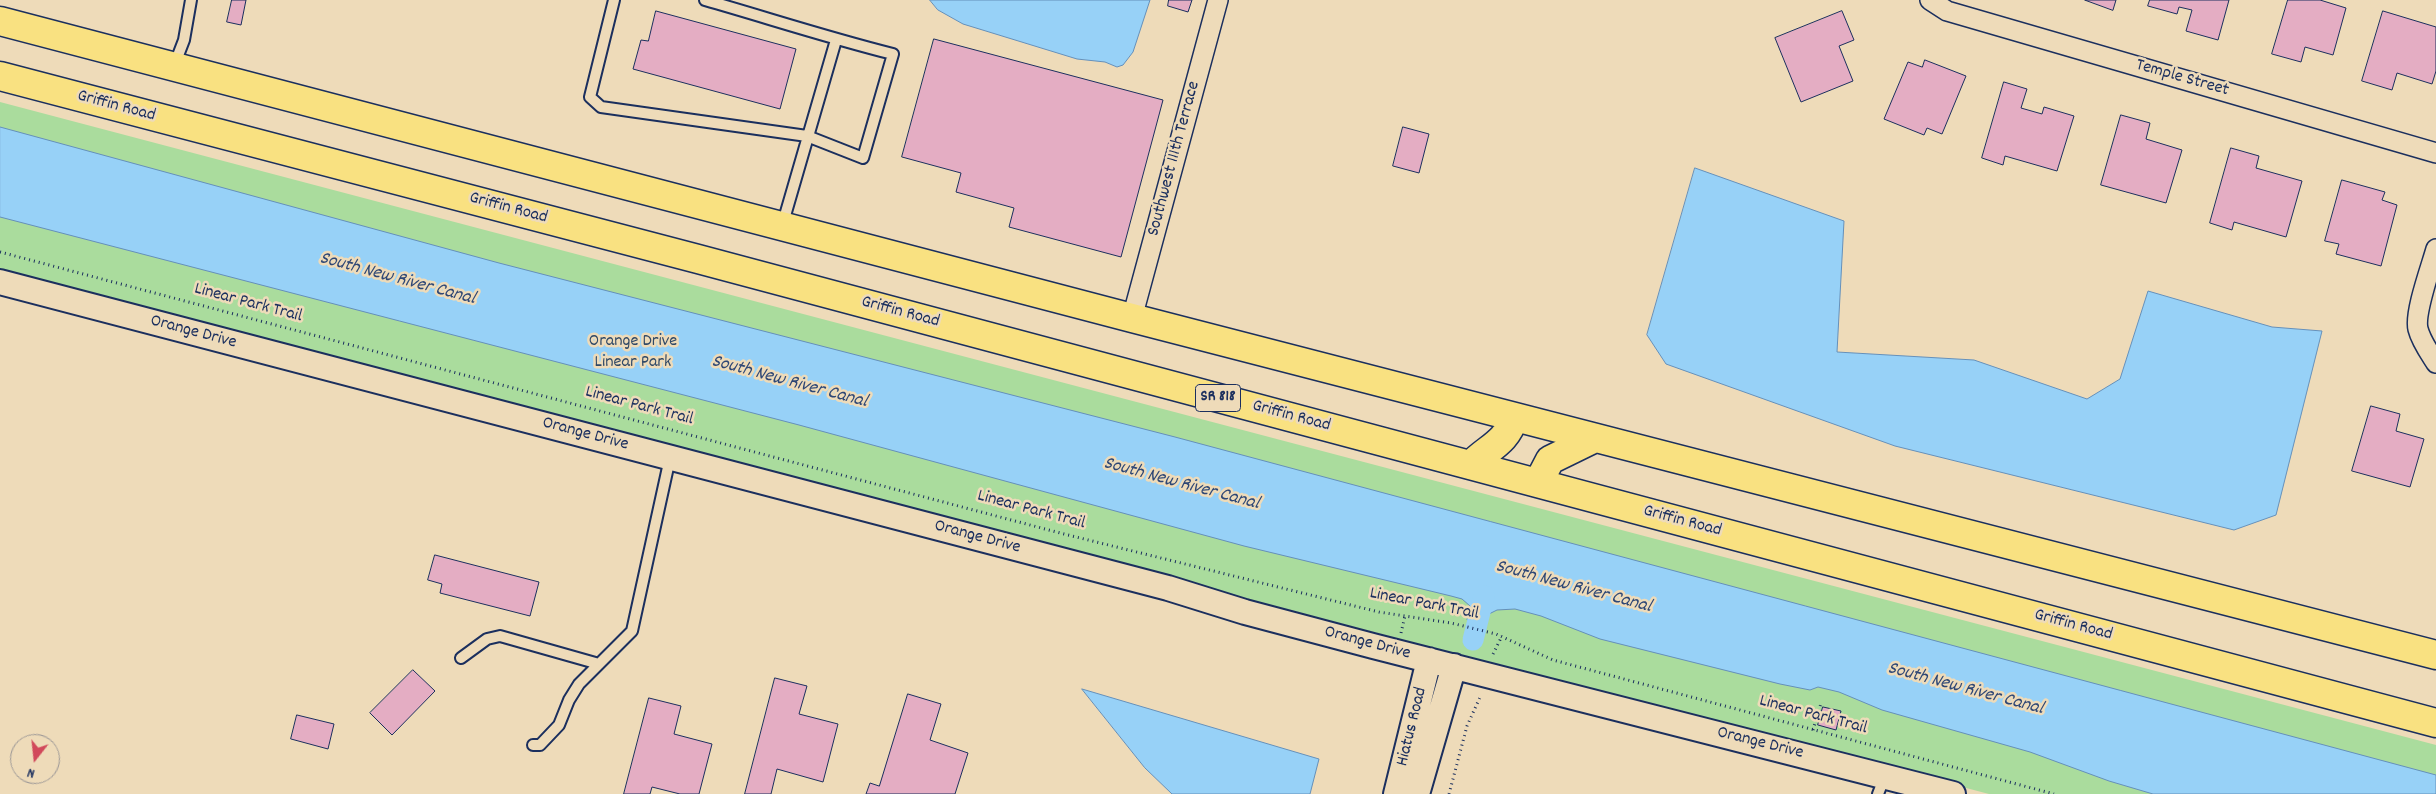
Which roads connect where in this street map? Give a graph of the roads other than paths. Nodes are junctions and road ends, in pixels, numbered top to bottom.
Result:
1 (192, 0) edge
2 (614, 0) edge
3 (704, 0) edge
4 (1218, 0) edge
5 (1930, 0) edge
6 (0, 22) edge
7 (836, 40) junction
8 (174, 67) junction
9 (0, 76) edge
10 (807, 136) junction
11 (2436, 153) edge
12 (782, 227) junction
13 (2436, 250) edge
14 (0, 282) edge
15 (1132, 318) junction
16 (2436, 362) edge
17 (1514, 417) junction
18 (1595, 438) junction
19 (670, 458) junction
20 (1471, 465) junction
21 (1538, 483) junction
22 (2436, 655) edge
23 (461, 658) dead end
24 (1429, 660) junction
25 (599, 664) junction
26 (1454, 666) junction
27 (2436, 723) edge
28 (533, 745) dead end
29 (1882, 785) edge
30 (1396, 794) edge
31 (1417, 794) edge
32 (1953, 794) edge

1 - 8 lane
2 - 10 lane
3 - 7 lane
4 - 15 street, Southwest 111th Terrace
5 - 11 street, Temple Street
6 - 8 main road
7 - 10 lane
7 - 10 lane
8 - 12 main road
9 - 20 main road, Griffin Road / SR 818
10 - 12 lane
12 - 15 main road
13 - 16 street
14 - 19 street, Orange Drive
15 - 17 main road
17 - 18 main road
17 - 20 main road
18 - 21 main road
18 - 22 main road
19 - 24 street, Orange Drive
19 - 25 lane
20 - 21 main road, Griffin Road / SR 818
21 - 27 main road, Griffin Road / SR 818
23 - 25 lane
24 - 26 street, Orange Drive
24 - 30 street, Hiatus Road
25 - 28 lane
26 - 29 street, Orange Drive
26 - 31 street, Hiatus Road
29 - 32 street, Orange Drive

